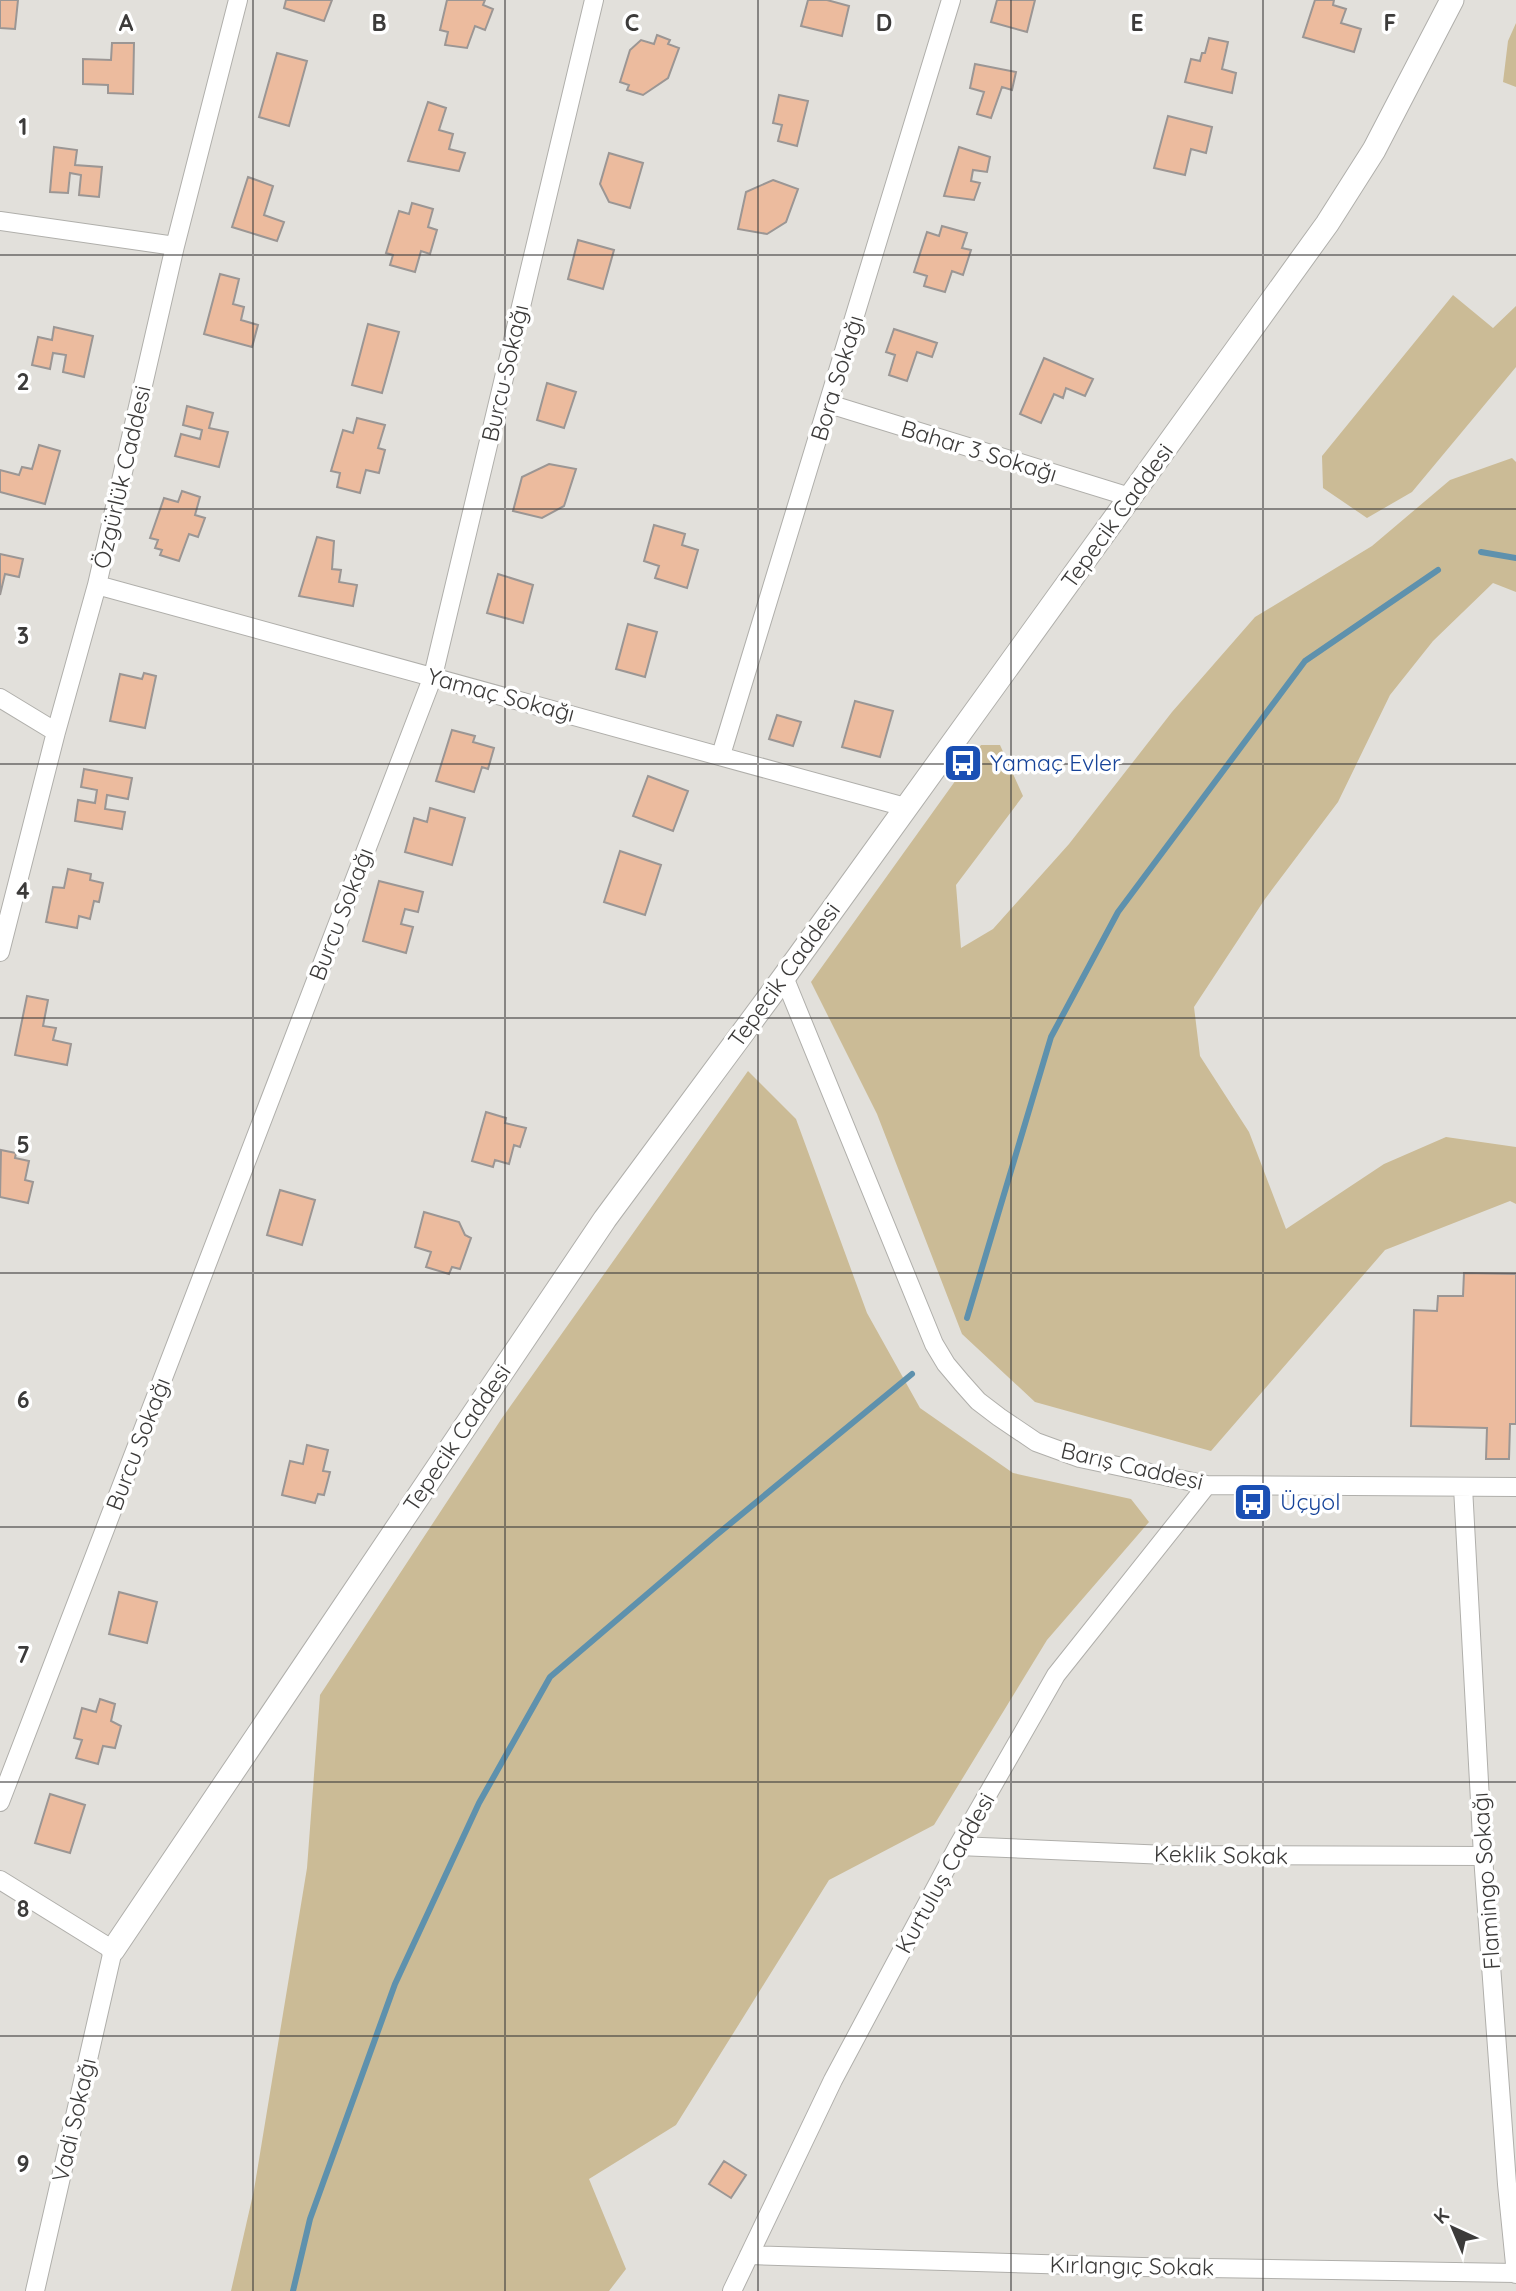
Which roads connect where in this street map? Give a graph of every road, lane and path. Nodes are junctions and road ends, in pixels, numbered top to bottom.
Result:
1 (238, 0) edge
2 (594, 0) edge
3 (951, 0) edge
4 (1452, 0) edge
5 (0, 221) edge
6 (175, 246) junction
7 (829, 404) junction
8 (1130, 497) junction
9 (97, 585) junction
10 (433, 676) junction
11 (0, 698) edge
12 (56, 732) junction
13 (721, 755) junction
14 (905, 807) junction
15 (0, 952) edge
16 (784, 977) junction
17 (1207, 1485) junction
18 (1464, 1487) junction
19 (1516, 1487) edge
20 (0, 1802) edge
21 (958, 1846) junction
22 (1483, 1856) junction
23 (0, 1880) edge
24 (113, 1950) junction
25 (749, 2255) junction
26 (1516, 2273) edge
27 (35, 2291) edge
28 (732, 2291) edge

1 - 6 street, Özgürlük Caddesi
2 - 10 street, Burcu Sokağı
3 - 7 street, Bora Sokağı
4 - 8 street, Tepecik Caddesi
5 - 6 street
6 - 9 street, Özgürlük Caddesi
7 - 8 street, Bahar 3 Sokağı
7 - 13 street, Bora Sokağı
8 - 14 street, Tepecik Caddesi
9 - 10 street, Yamaç Sokağı
9 - 12 street, Özgürlük Caddesi
10 - 13 street, Yamaç Sokağı
10 - 20 street, Burcu Sokağı
11 - 12 street
12 - 15 street, Özgürlük Caddesi
13 - 14 street, Yamaç Sokağı
14 - 16 street, Tepecik Caddesi
16 - 17 street, Barış Caddesi
16 - 24 street, Tepecik Caddesi
17 - 18 street, Barış Caddesi
17 - 21 street, Kurtuluş Caddesi
18 - 19 street, Barış Caddesi
18 - 22 street, Flamingo Sokağı
21 - 22 street, Keklik Sokak
21 - 25 street, Kurtuluş Caddesi
22 - 26 street, Flamingo Sokağı
23 - 24 street
24 - 27 street, Vadi Sokağı
25 - 26 street, Kırlangıç Sokak
25 - 28 street, Kurtuluş Caddesi

